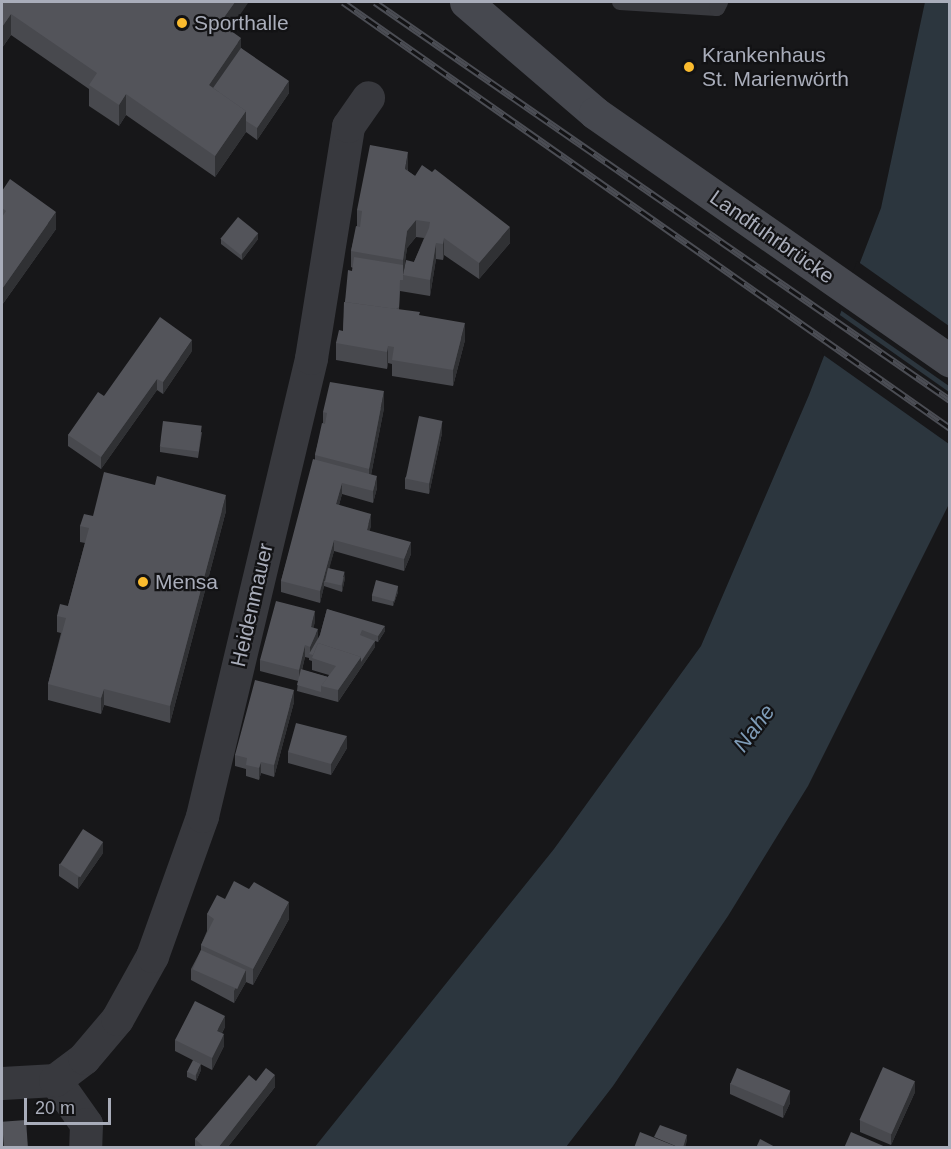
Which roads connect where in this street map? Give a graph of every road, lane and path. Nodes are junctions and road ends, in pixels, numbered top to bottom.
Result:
1 (466, 2) edge
2 (479, 2) edge
3 (620, 2) edge
4 (720, 2) edge
5 (682, 4) edge
6 (511, 42) junction
7 (368, 97) dead end
8 (950, 361) edge
9 (55, 1080) junction
10 (2, 1083) edge
11 (85, 1148) edge

1 - 6 street
2 - 6 street
3 - 5 lane
4 - 5 lane
6 - 8 street, Landfuhrbrücke
7 - 9 street, Heidenmauer
9 - 10 street
9 - 11 street

